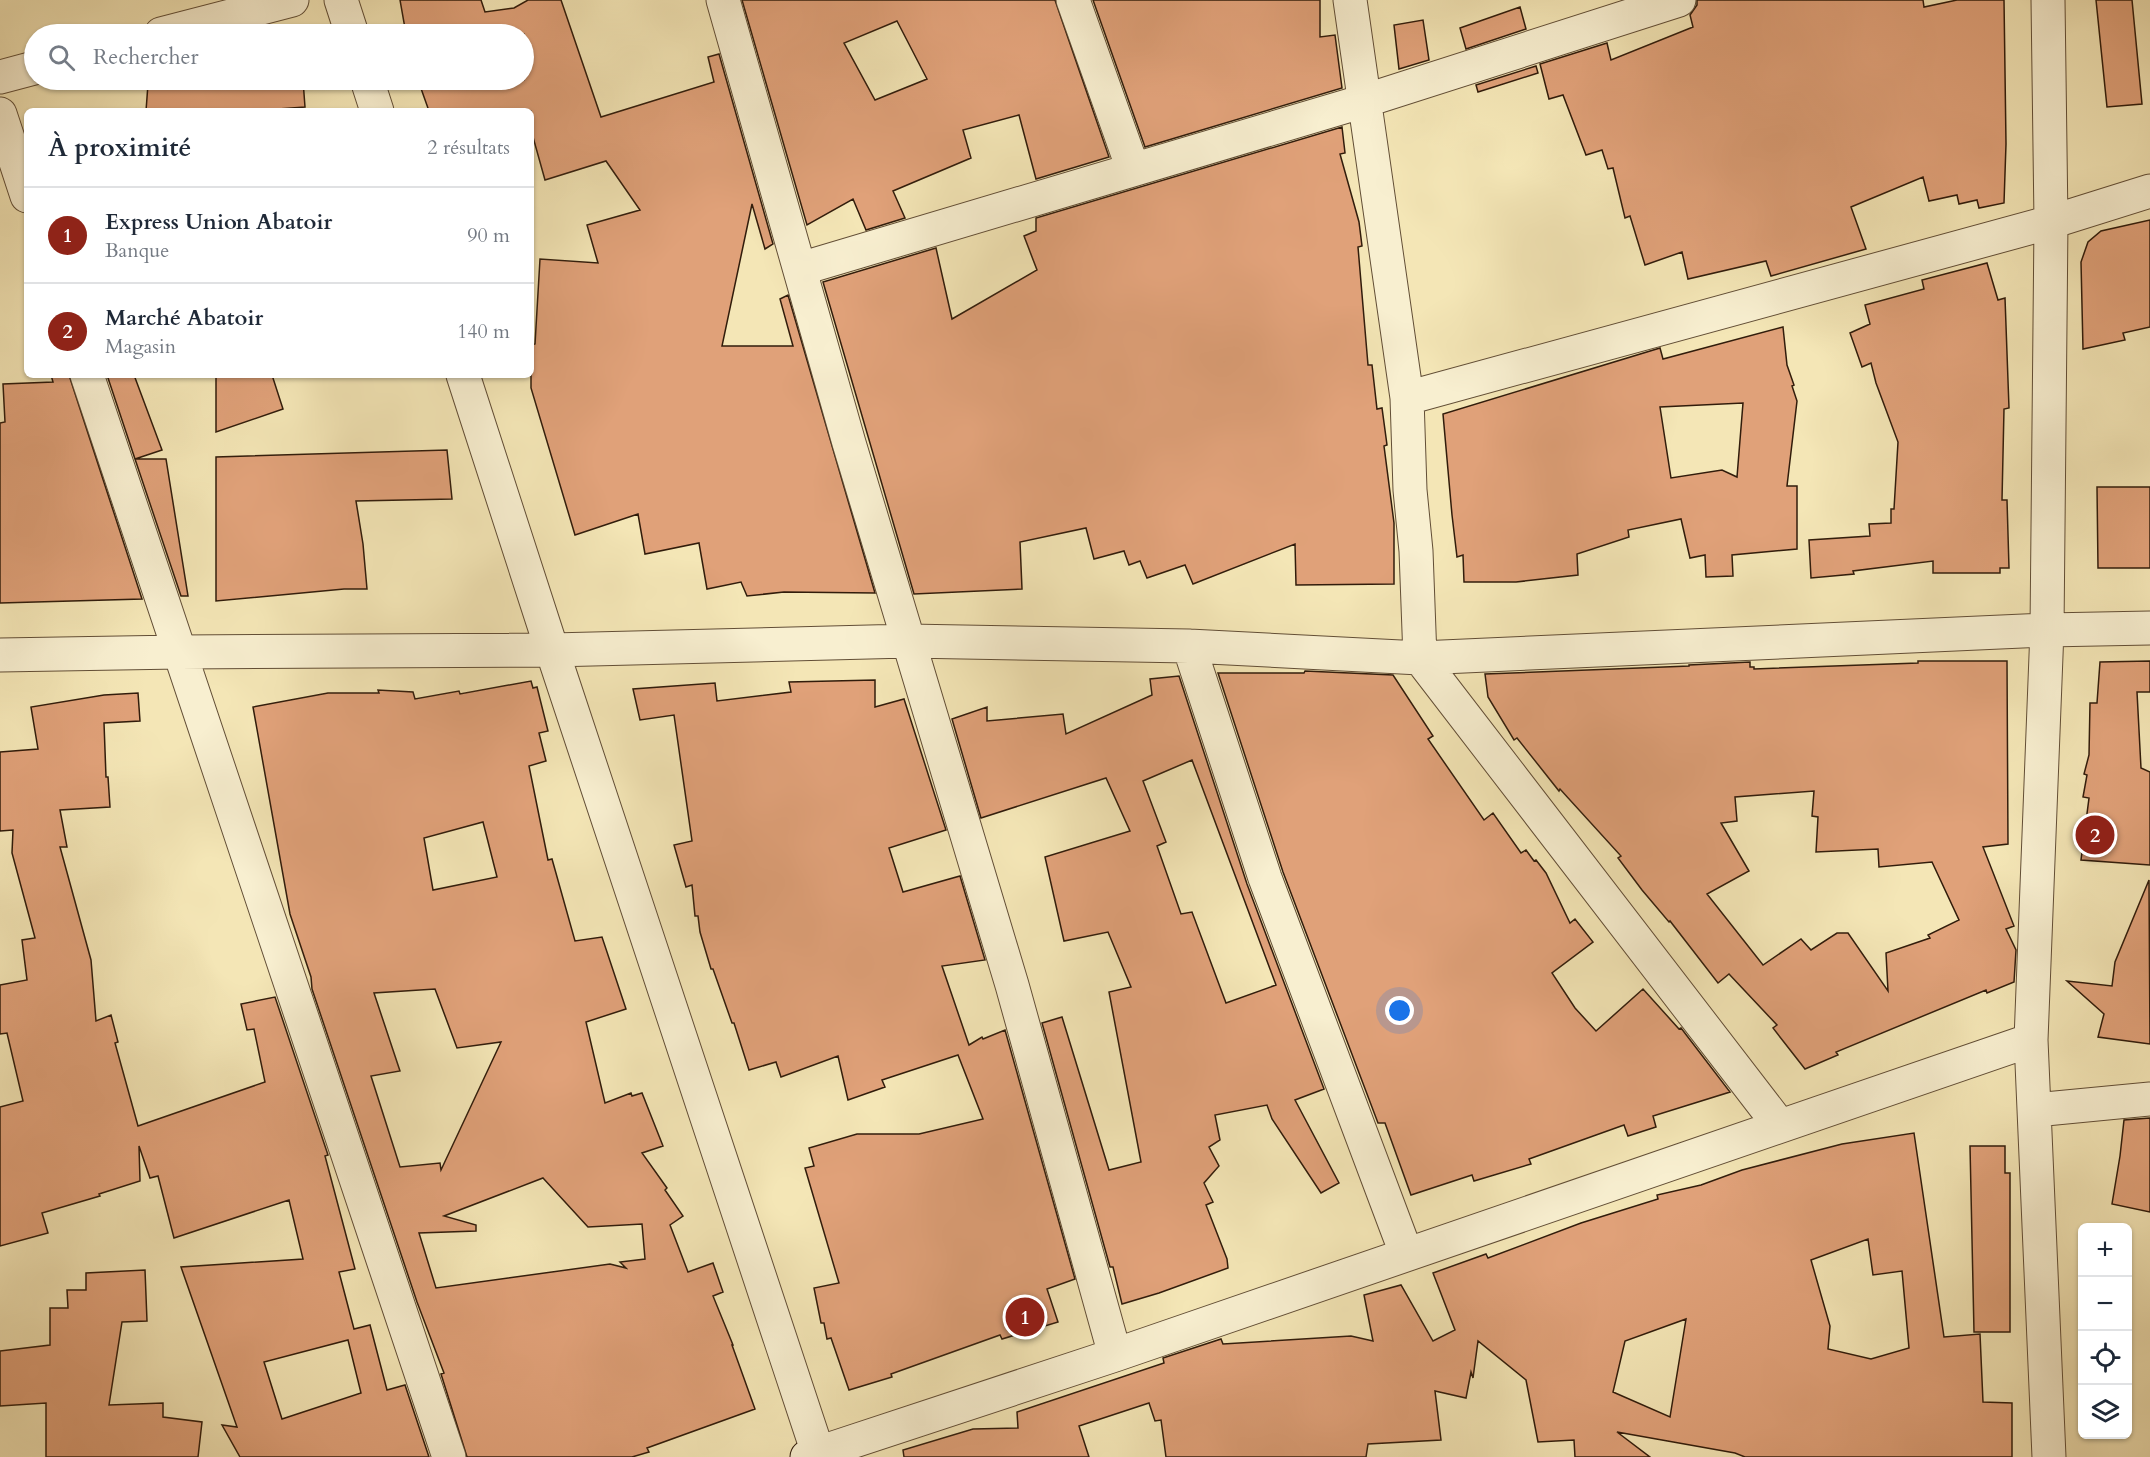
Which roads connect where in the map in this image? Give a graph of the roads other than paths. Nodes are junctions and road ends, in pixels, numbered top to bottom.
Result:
1 (292, 0) edge
2 (341, 0) edge
3 (723, 0) edge
4 (1073, 0) edge
5 (1350, 0) edge
6 (1678, 0) edge
7 (2048, 0) edge
8 (200, 24) edge
9 (349, 24) edge
10 (24, 71) edge
11 (0, 77) edge
12 (370, 90) edge
13 (1364, 101) junction
14 (376, 108) edge
15 (0, 114) edge
16 (1133, 170) junction
17 (24, 187) edge
18 (2150, 191) edge
19 (2051, 222) junction
20 (800, 269) junction
21 (88, 378) edge
22 (464, 378) edge
23 (1407, 399) junction
24 (2150, 628) edge
25 (2047, 630) junction
26 (908, 641) junction
27 (1189, 646) junction
28 (552, 650) junction
29 (179, 652) junction
30 (0, 655) edge
31 (1420, 658) junction
32 (2031, 1040) junction
33 (2150, 1099) edge
34 (2035, 1110) junction
35 (1780, 1126) junction
36 (1406, 1253) junction
37 (1115, 1355) junction
38 (815, 1456) edge
39 (450, 1457) edge
40 (2049, 1457) edge

1 - 8 street
2 - 9 street
3 - 20 street
4 - 16 street
5 - 13 street
6 - 13 street
7 - 19 street
10 - 11 street
12 - 14 street
13 - 16 street
13 - 23 street
15 - 17 street
16 - 20 street
18 - 19 street
19 - 23 street
19 - 25 street
20 - 26 street
21 - 29 street
22 - 28 street
23 - 31 street
24 - 25 street
25 - 31 street
25 - 32 street
26 - 27 street
26 - 28 street
26 - 37 street
27 - 31 street
27 - 36 street
28 - 29 street
28 - 38 street
29 - 30 street
29 - 39 street
31 - 35 street
32 - 34 street
32 - 35 street
33 - 34 street
34 - 40 street
35 - 36 street
36 - 37 street
37 - 38 street

